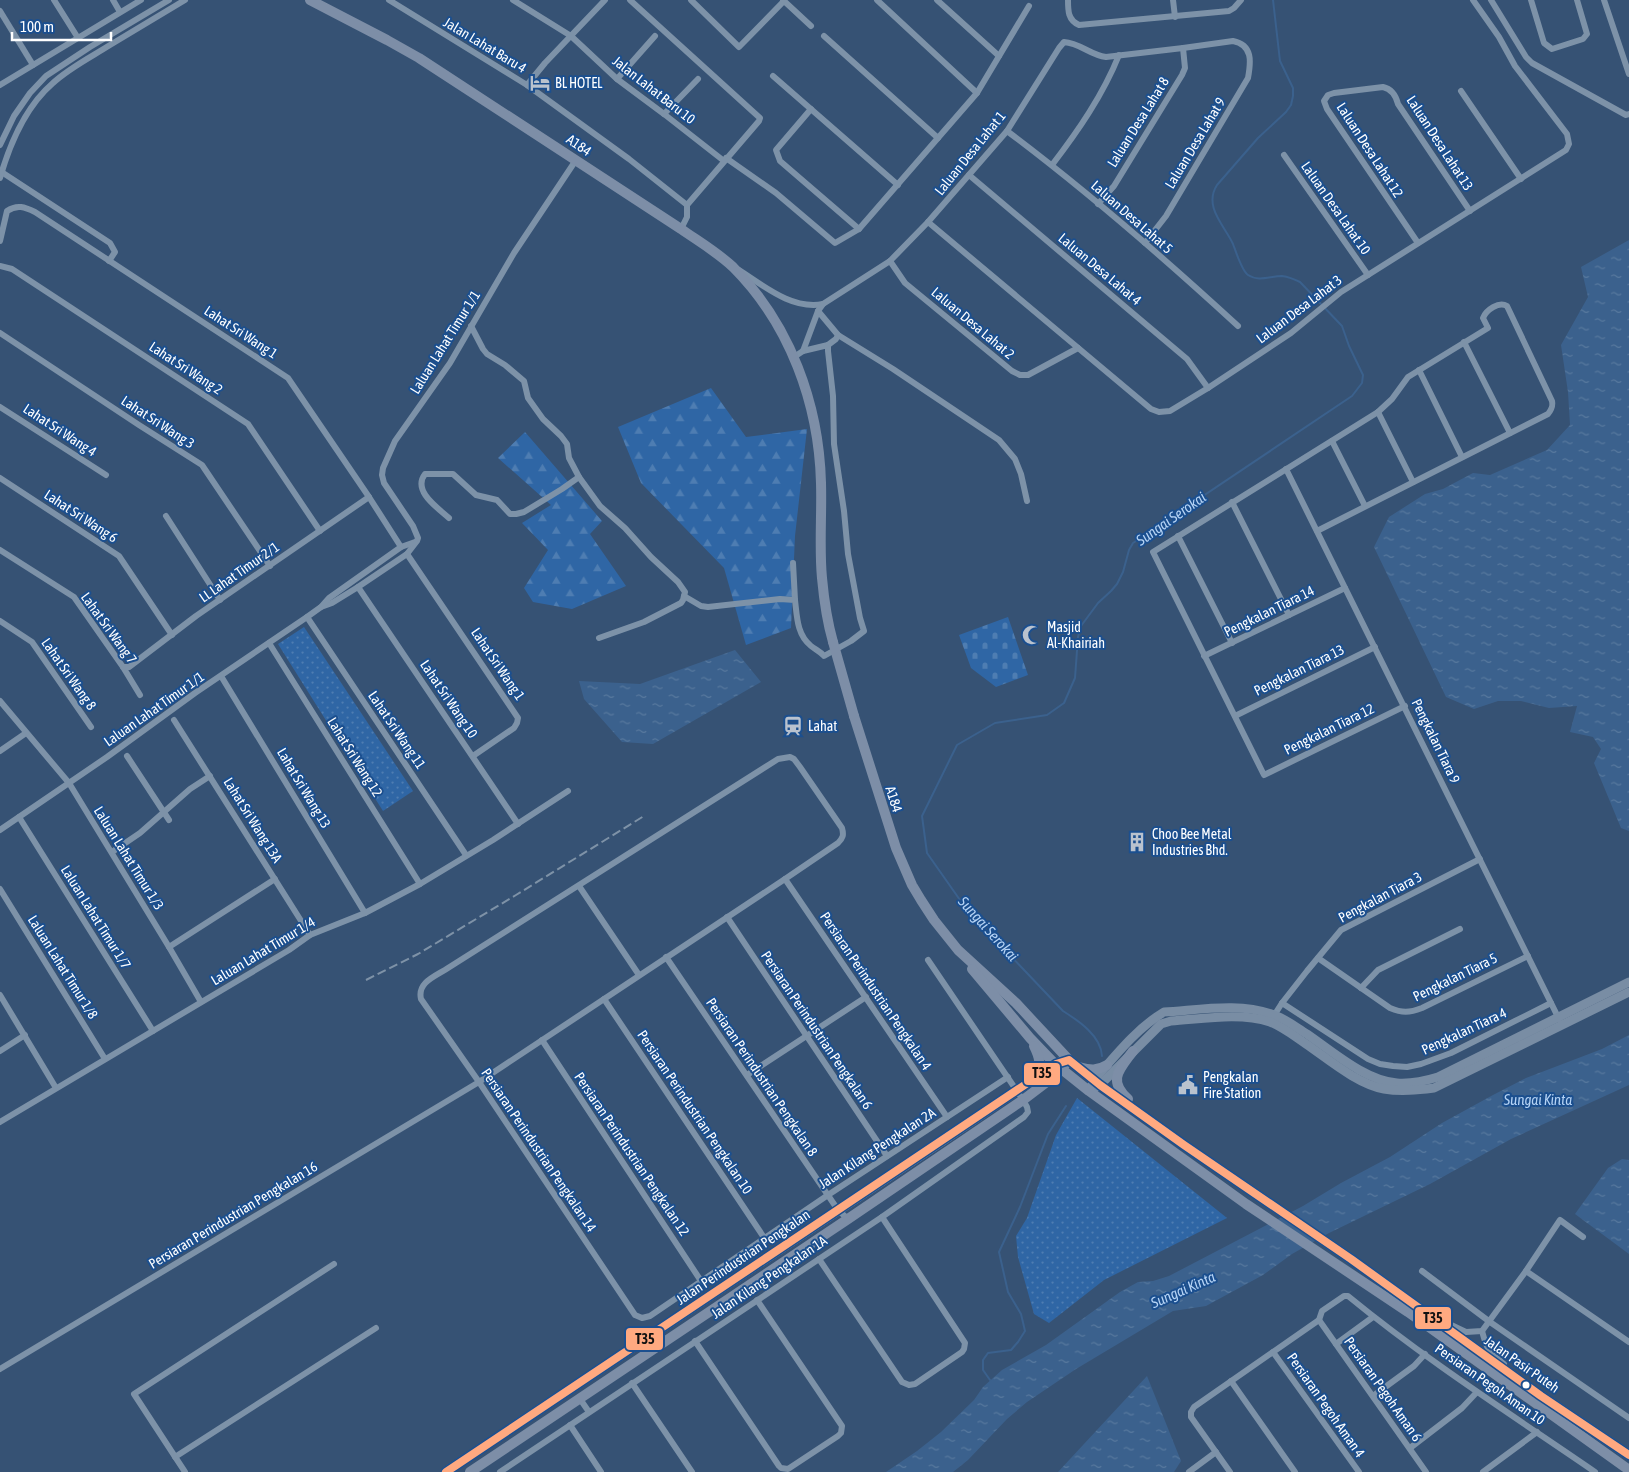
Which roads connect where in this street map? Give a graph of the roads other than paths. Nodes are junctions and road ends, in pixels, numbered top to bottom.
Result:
1 (54, 0) edge
2 (113, 0) edge
3 (141, 0) edge
4 (169, 0) edge
5 (185, 0) edge
6 (310, 0) edge
7 (388, 0) edge
8 (513, 0) edge
9 (604, 0) edge
10 (630, 0) edge
11 (691, 0) edge
12 (784, 0) edge
13 (877, 0) edge
14 (937, 0) edge
15 (1068, 0) edge
16 (1174, 0) edge
17 (1241, 0) edge
18 (1473, 0) edge
19 (1491, 0) edge
20 (1531, 0) edge
21 (1577, 0) edge
22 (1604, 0) edge
23 (130, 3) edge
24 (1029, 6) dead end
25 (0, 11) edge
26 (120, 12) junction
27 (1175, 17) junction
28 (811, 26) dead end
29 (571, 36) junction
30 (655, 36) dead end
31 (824, 36) dead end
32 (78, 38) junction
33 (1183, 48) junction
34 (1247, 49) joint
35 (1119, 55) junction
36 (999, 56) junction
37 (33, 65) junction
38 (1629, 74) edge
39 (773, 76) dead end
40 (616, 79) junction
41 (698, 79) dead end
42 (0, 85) edge
43 (527, 85) junction
44 (1389, 89) joint
45 (1461, 91) dead end
46 (977, 93) junction
47 (812, 109) junction
48 (664, 114) junction
49 (1629, 114) edge
50 (1007, 131) junction
51 (938, 138) junction
52 (0, 145) edge
53 (1284, 155) dead end
54 (576, 160) junction
55 (725, 160) junction
56 (1052, 165) junction
57 (1, 174) edge
58 (969, 175) junction
59 (1521, 179) junction
60 (898, 185) junction
61 (1098, 204) junction
62 (687, 205) junction
63 (1470, 211) junction
64 (928, 222) junction
65 (681, 228) junction
66 (859, 229) junction
67 (0, 241) edge
68 (1418, 243) junction
69 (1145, 244) junction
70 (109, 261) junction
71 (890, 261) junction
72 (0, 266) edge
73 (738, 269) dead end
74 (1368, 275) junction
75 (823, 304) junction
76 (818, 311) junction
77 (471, 326) junction
78 (1238, 326) dead end
79 (0, 333) edge
80 (838, 335) junction
81 (1464, 342) junction
82 (828, 345) junction
83 (1078, 348) junction
84 (799, 354) junction
85 (1418, 370) junction
86 (1208, 388) junction
87 (0, 407) edge
88 (1378, 412) junction
89 (1510, 433) junction
90 (1332, 441) junction
91 (1462, 458) junction
92 (1286, 469) junction
93 (106, 475) dead end
94 (579, 477) junction
95 (0, 478) edge
96 (1413, 482) junction
97 (369, 497) junction
98 (1027, 502) dead end
99 (1232, 502) junction
100 (1365, 506) junction
101 (166, 516) dead end
102 (449, 518) dead end
103 (1317, 530) junction
104 (320, 531) junction
105 (1178, 536) junction
106 (417, 541) junction
107 (401, 547) junction
108 (0, 550) edge
109 (407, 554) junction
110 (793, 563) dead end
111 (270, 566) junction
112 (358, 587) junction
113 (1345, 588) junction
114 (684, 596) junction
115 (220, 600) junction
116 (795, 600) junction
117 (321, 607) junction
118 (1290, 615) junction
119 (307, 618) junction
120 (0, 621) edge
121 (172, 635) junction
122 (599, 638) dead end
123 (1232, 643) junction
124 (269, 644) junction
125 (1375, 647) junction
126 (1204, 656) junction
127 (123, 667) junction
128 (221, 676) junction
129 (140, 695) dead end
130 (0, 701) edge
131 (1405, 706) junction
132 (1235, 716) junction
133 (174, 720) dead end
134 (91, 726) dead end
135 (26, 733) junction
136 (0, 751) edge
137 (128, 756) dead end
138 (473, 756) junction
139 (210, 776) junction
140 (68, 783) junction
141 (568, 791) dead end
142 (163, 812) junction
143 (19, 817) junction
144 (168, 820) dead end
145 (518, 824) junction
146 (0, 830) edge
147 (112, 852) junction
148 (466, 856) junction
149 (1480, 859) junction
150 (275, 879) junction
151 (785, 879) junction
152 (420, 884) junction
153 (578, 886) junction
154 (0, 889) edge
155 (365, 913) junction
156 (727, 917) junction
157 (1460, 929) dead end
158 (310, 934) junction
159 (169, 947) junction
160 (958, 950) junction
161 (1528, 956) junction
162 (666, 957) junction
163 (1318, 958) junction
164 (928, 960) dead end
165 (639, 975) junction
166 (1629, 982) edge
167 (1361, 988) junction
168 (1629, 992) edge
169 (0, 995) edge
170 (866, 997) junction
171 (604, 999) junction
172 (201, 1002) junction
173 (1282, 1003) junction
174 (1551, 1003) junction
175 (1273, 1019) junction
176 (1560, 1021) junction
177 (153, 1032) junction
178 (24, 1035) junction
179 (806, 1037) junction
180 (1030, 1038) junction
181 (1138, 1038) junction
182 (542, 1040) junction
183 (0, 1051) edge
184 (1133, 1051) junction
185 (105, 1059) junction
186 (1072, 1063) junction
187 (1107, 1065) junction
188 (1059, 1067) junction
189 (746, 1076) junction
190 (1008, 1077) junction
191 (479, 1082) junction
192 (1077, 1082) junction
193 (1097, 1082) junction
194 (1046, 1083) junction
195 (1026, 1084) junction
196 (56, 1088) junction
197 (1016, 1090) junction
198 (1089, 1092) junction
199 (1023, 1100) junction
200 (947, 1117) junction
201 (1149, 1120) junction
202 (0, 1122) edge
203 (1137, 1126) junction
204 (1184, 1145) junction
205 (887, 1156) junction
206 (828, 1195) junction
207 (1246, 1204) junction
208 (838, 1210) junction
209 (882, 1217) junction
210 (848, 1219) junction
211 (1583, 1237) dead end
212 (765, 1239) junction
213 (819, 1259) junction
214 (334, 1264) dead end
215 (1422, 1271) dead end
216 (1526, 1271) junction
217 (701, 1281) junction
218 (757, 1300) junction
219 (1428, 1314) junction
220 (635, 1315) joint
221 (1373, 1317) junction
222 (1319, 1320) junction
223 (1490, 1322) junction
224 (376, 1328) dead end
225 (1482, 1331) junction
226 (695, 1342) junction
227 (1629, 1342) edge
228 (1336, 1344) junction
229 (1273, 1352) junction
230 (1425, 1354) junction
231 (615, 1359) junction
232 (0, 1369) edge
233 (622, 1370) junction
234 (1231, 1381) junction
235 (632, 1383) junction
236 (1477, 1392) junction
237 (1373, 1396) junction
238 (1541, 1396) junction
239 (580, 1399) junction
240 (589, 1412) junction
241 (1629, 1418) edge
242 (570, 1424) junction
243 (1583, 1424) junction
244 (1537, 1432) junction
245 (1410, 1448) junction
246 (1216, 1452) junction
247 (1629, 1455) edge
248 (175, 1457) junction
249 (510, 1469) edge
250 (1628, 1470) edge
251 (185, 1472) edge
252 (446, 1472) edge
253 (470, 1472) edge
254 (500, 1472) edge
255 (601, 1472) edge
256 (692, 1472) edge
257 (1189, 1472) edge
258 (1230, 1472) edge
259 (1295, 1472) edge
260 (1359, 1472) edge
261 (1426, 1472) edge
262 (1483, 1472) edge
263 (1595, 1472) edge

1 - 32 street
2 - 26 street
3 - 23 street
4 - 52 street
5 - 57 street
6 - 54 main road, A184
7 - 43 street, Jalan Lahat Baru 4
8 - 29 street, Jalan Lahat Baru 10
9 - 29 street
10 - 55 street
11 - 12 street
12 - 28 street
13 - 46 street
14 - 36 street
15 - 27 street
16 - 27 street
17 - 27 street
18 - 59 street, Laluan Desa Lahat 3
19 - 49 street
20 - 21 street
22 - 38 street
23 - 26 street
24 - 36 street
25 - 37 street
26 - 32 street
29 - 40 street, Jalan Lahat Baru 10
29 - 43 street
30 - 40 street
31 - 51 street
32 - 37 street
33 - 34 street, Laluan Desa Lahat 1
33 - 35 street, Laluan Desa Lahat 1
33 - 61 street, Laluan Desa Lahat 8
34 - 69 street, Laluan Desa Lahat 9
35 - 50 street, Laluan Desa Lahat 1
35 - 56 street
36 - 46 street
37 - 42 street
39 - 47 street
40 - 48 street, Jalan Lahat Baru 10
41 - 48 street
43 - 62 street, Jalan Lahat Baru 4
44 - 63 street, Laluan Desa Lahat 13
44 - 68 street, Laluan Desa Lahat 12
45 - 59 street
46 - 51 street
47 - 60 street
47 - 66 street
48 - 55 street, Jalan Lahat Baru 10
50 - 56 street, Laluan Desa Lahat 5
50 - 58 street, Laluan Desa Lahat 1
51 - 60 street
53 - 74 street, Laluan Desa Lahat 10
54 - 65 main road, A184
54 - 77 street, Laluan Lahat Timur 1/1
55 - 62 street
55 - 66 street, Jalan Lahat Baru 10
56 - 61 street, Laluan Desa Lahat 5
57 - 70 street
58 - 64 street, Laluan Desa Lahat 1
58 - 86 street, Laluan Desa Lahat 4
59 - 63 street, Laluan Desa Lahat 3
60 - 66 street
61 - 69 street, Laluan Desa Lahat 5
62 - 65 street
63 - 68 street, Laluan Desa Lahat 3
64 - 71 street, Laluan Desa Lahat 1
64 - 83 street, Laluan Desa Lahat 3
65 - 84 main road, A184
67 - 70 street, Lahat Sri Wang 1
68 - 74 street, Laluan Desa Lahat 3
69 - 78 street, Laluan Desa Lahat 5
70 - 97 street, Lahat Sri Wang 1
71 - 75 street, Laluan Desa Lahat 1
71 - 83 street, Laluan Desa Lahat 2
72 - 104 street, Lahat Sri Wang 2
73 - 75 street
74 - 86 street, Laluan Desa Lahat 3
75 - 76 street, Laluan Desa Lahat 1
76 - 80 street
76 - 84 street, Laluan Desa Lahat 1
77 - 94 street
77 - 106 street, Laluan Lahat Timur 1/1
79 - 111 street, Lahat Sri Wang 3
80 - 82 street
80 - 98 street
81 - 85 street
81 - 89 street
81 - 89 street
82 - 84 street
82 - 116 street
83 - 86 street, Laluan Desa Lahat 3
84 - 160 main road, A184, bridge
85 - 88 street
85 - 91 street
87 - 93 street, Lahat Sri Wang 4
88 - 90 street
88 - 96 street
89 - 91 street
90 - 92 street
90 - 100 street
91 - 96 street
92 - 99 street
92 - 103 street, Pengkalan Tiara 9
94 - 102 street
94 - 114 street
95 - 121 street, Lahat Sri Wang 6
96 - 100 street
97 - 104 street, LL Lahat Timur 2/1
97 - 107 street, Lahat Sri Wang 1
99 - 105 street
99 - 118 street
100 - 103 street
101 - 115 street
103 - 113 street, Pengkalan Tiara 9
104 - 111 street, LL Lahat Timur 2/1
105 - 123 street
105 - 126 street
106 - 107 street, Laluan Lahat Timur 1/1
106 - 109 street, Laluan Lahat Timur 1/1
107 - 117 street, Laluan Lahat Timur 1/1
108 - 127 street, Lahat Sri Wang 7
109 - 112 street, Laluan Lahat Timur 1/1
109 - 138 street, Lahat Sri Wang 1
110 - 116 street
111 - 115 street, LL Lahat Timur 2/1
112 - 117 street, Laluan Lahat Timur 1/1
112 - 138 street, Lahat Sri Wang 10
113 - 118 street, Pengkalan Tiara 14
113 - 125 street, Pengkalan Tiara 9
114 - 116 street
114 - 122 street
115 - 121 street, LL Lahat Timur 2/1
117 - 119 street, Laluan Lahat Timur 1/1
118 - 123 street, Pengkalan Tiara 14
119 - 124 street, Laluan Lahat Timur 1/1
119 - 148 street, Lahat Sri Wang 11
120 - 134 street, Lahat Sri Wang 8
121 - 127 street, LL Lahat Timur 2/1
123 - 126 street, Pengkalan Tiara 14
124 - 128 street, Laluan Lahat Timur 1/1
124 - 152 street, Lahat Sri Wang 12
125 - 131 street, Pengkalan Tiara 9
125 - 132 street, Pengkalan Tiara 13
126 - 132 street
127 - 129 street, Lahat Sri Wang 7
128 - 140 street, Laluan Lahat Timur 1/1
128 - 155 street, Lahat Sri Wang 13
130 - 135 street, Laluan Lahat Timur 1/3
131 - 132 street, Pengkalan Tiara 12
131 - 149 street, Pengkalan Tiara 9
133 - 139 street, Lahat Sri Wang 13A
135 - 136 street
135 - 140 street, Laluan Lahat Timur 1/3
137 - 142 street
138 - 145 street, Lahat Sri Wang 10
139 - 142 street
139 - 150 street, Lahat Sri Wang 13A
140 - 143 street, Laluan Lahat Timur 1/1
140 - 147 street, Laluan Lahat Timur 1/3
141 - 145 street, Laluan Lahat Timur 1/4
142 - 144 street
142 - 147 street
143 - 146 street, Laluan Lahat Timur 1/1
143 - 177 street, Laluan Lahat Timur 1/7
145 - 148 street, Laluan Lahat Timur 1/4
147 - 159 street, Laluan Lahat Timur 1/3
148 - 152 street, Laluan Lahat Timur 1/4
149 - 161 street, Pengkalan Tiara 9
149 - 163 street, Pengkalan Tiara 3
150 - 158 street, Lahat Sri Wang 13A
150 - 159 street
151 - 153 street, Persiaran Perindustrian Pengkalan 16
151 - 156 street, Persiaran Perindustrian Pengkalan 16
151 - 170 street, Persiaran Perindustrian Pengkalan 4
152 - 155 street, Laluan Lahat Timur 1/4
153 - 165 street
153 - 191 street, Persiaran Perindustrian Pengkalan 14
154 - 185 street, Laluan Lahat Timur 1/8
155 - 158 street, Laluan Lahat Timur 1/4
156 - 162 street, Persiaran Perindustrian Pengkalan 16
156 - 179 street, Persiaran Perindustrian Pengkalan 6
157 - 167 street
158 - 172 street, Laluan Lahat Timur 1/4
159 - 172 street, Laluan Lahat Timur 1/3
160 - 180 main road
160 - 186 main road
161 - 167 street, Pengkalan Tiara 5
161 - 174 street, Pengkalan Tiara 9
162 - 165 street, Persiaran Perindustrian Pengkalan 16
162 - 189 street, Persiaran Perindustrian Pengkalan 8
163 - 167 street, Pengkalan Tiara 5
163 - 173 street, Pengkalan Tiara 3
164 - 190 street
165 - 171 street, Persiaran Perindustrian Pengkalan 16
166 - 176 street
168 - 176 street
169 - 178 street
170 - 179 street
170 - 200 street, Persiaran Perindustrian Pengkalan 4
171 - 182 street, Persiaran Perindustrian Pengkalan 16
171 - 212 street, Persiaran Perindustrian Pengkalan 10
172 - 177 street, Laluan Lahat Timur 1/4
173 - 174 street, Pengkalan Tiara 4
173 - 175 street, Pengkalan Tiara 3
174 - 176 street, Pengkalan Tiara 9
175 - 176 street
175 - 181 street
177 - 185 street, Laluan Lahat Timur 1/4
178 - 183 street
178 - 196 street
179 - 189 street
179 - 205 street, Persiaran Perindustrian Pengkalan 6
180 - 188 main road
180 - 195 main road
181 - 184 street
181 - 187 street
182 - 191 street, Persiaran Perindustrian Pengkalan 16
182 - 217 street, Persiaran Perindustrian Pengkalan 12
184 - 193 street
184 - 201 main road
185 - 196 street, Laluan Lahat Timur 1/4
186 - 187 main road
186 - 188 main road, Jalan Perindustrian Pengkalan
186 - 193 main road
187 - 193 street
188 - 192 main road
188 - 194 main road, Jalan Perindustrian Pengkalan
188 - 195 main road, Jalan Perindustrian Pengkalan
189 - 206 street, Persiaran Perindustrian Pengkalan 8
190 - 197 street
190 - 200 street, Jalan Kilang Pengkalan 2A
191 - 220 street, Persiaran Perindustrian Pengkalan 14
191 - 232 street, Persiaran Perindustrian Pengkalan 16
192 - 194 main road
192 - 198 main road
193 - 198 street
193 - 201 main road
194 - 199 main road, Jalan Perindustrian Pengkalan
195 - 197 main road, Jalan Perindustrian Pengkalan
196 - 202 street, Laluan Lahat Timur 1/4
197 - 199 street
197 - 208 main road, Jalan Perindustrian Pengkalan
198 - 203 main road
199 - 209 street, Jalan Kilang Pengkalan 1A
199 - 210 main road, Jalan Perindustrian Pengkalan
200 - 205 street, Jalan Kilang Pengkalan 2A
201 - 204 main road
203 - 204 main road
203 - 207 main road
204 - 207 main road
204 - 219 main road, Jalan Pasir Puteh
205 - 206 street, Jalan Kilang Pengkalan 2A
206 - 208 street, Persiaran Perindustrian Pengkalan 8
206 - 212 street, Jalan Kilang Pengkalan 2A
207 - 250 main road, Jalan Pasir Puteh
208 - 210 street, Persiaran Perindustrian Pengkalan 8
208 - 231 main road, Jalan Perindustrian Pengkalan
209 - 213 street, Jalan Kilang Pengkalan 1A
209 - 213 street
210 - 233 main road, Jalan Perindustrian Pengkalan
211 - 216 street
212 - 217 street, Jalan Kilang Pengkalan 2A
213 - 218 street, Jalan Kilang Pengkalan 1A
214 - 248 street
215 - 223 street
216 - 223 street
216 - 227 street
217 - 220 street, Jalan Kilang Pengkalan 2A
218 - 226 street, Jalan Kilang Pengkalan 1A
218 - 226 street
219 - 225 street
219 - 238 main road, Jalan Pasir Puteh
221 - 222 street, Persiaran Pegoh Aman 10
221 - 228 street
221 - 230 street, Persiaran Pegoh Aman 10
222 - 228 street, Persiaran Pegoh Aman 6
222 - 229 street
223 - 225 street
223 - 241 street
224 - 248 street
225 - 238 street
226 - 235 street, Jalan Kilang Pengkalan 1A
228 - 237 street, Persiaran Pegoh Aman 6
229 - 234 street
229 - 260 street, Persiaran Pegoh Aman 4
230 - 236 street, Persiaran Pegoh Aman 10
230 - 237 street
231 - 233 main road
231 - 252 main road, Jalan Perindustrian Pengkalan
233 - 239 main road, Jalan Perindustrian Pengkalan
234 - 246 street
234 - 259 street
235 - 240 street, Jalan Kilang Pengkalan 1A
235 - 256 street
236 - 244 street, Persiaran Pegoh Aman 10
236 - 245 street
237 - 245 street, Persiaran Pegoh Aman 6
238 - 243 main road, Jalan Pasir Puteh
239 - 240 street
239 - 253 main road, Jalan Perindustrian Pengkalan
240 - 242 street, Jalan Kilang Pengkalan 1A
242 - 249 street, Jalan Kilang Pengkalan 1A
242 - 255 street
243 - 247 main road, Jalan Pasir Puteh
243 - 250 main road
244 - 262 street
244 - 263 street, Persiaran Pegoh Aman 10
245 - 261 street, Persiaran Pegoh Aman 6
246 - 257 street
246 - 258 street
248 - 251 street
249 - 254 street, Jalan Kilang Pengkalan 1A

